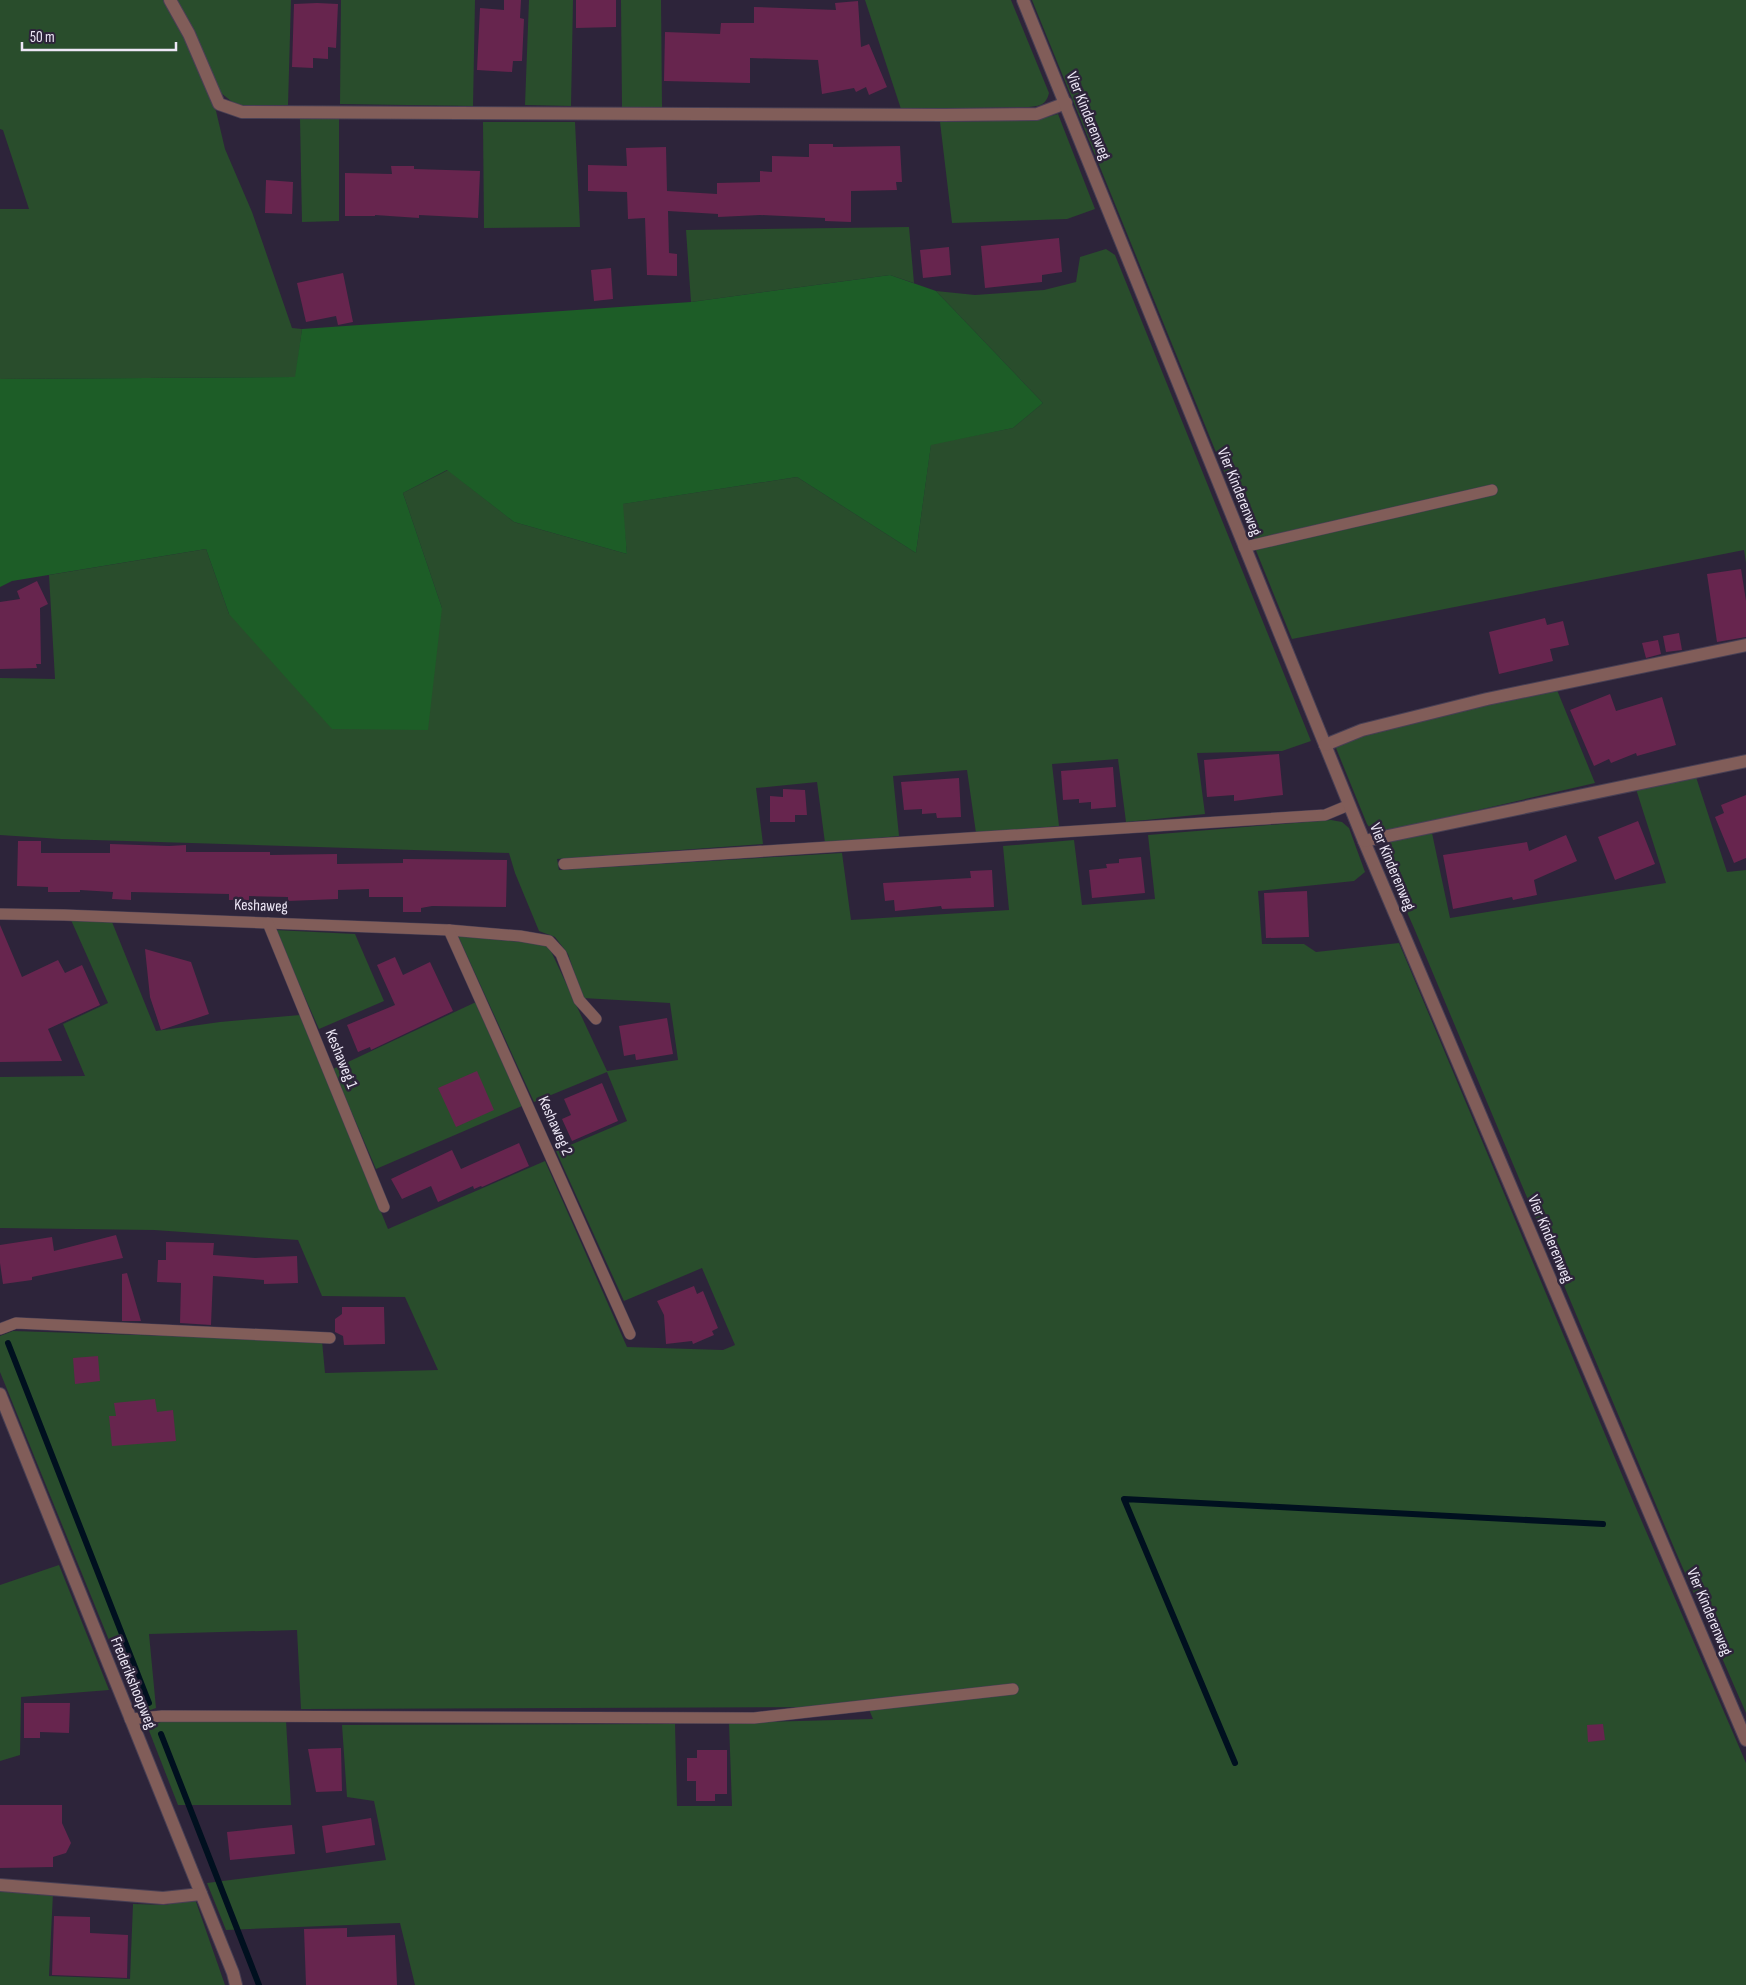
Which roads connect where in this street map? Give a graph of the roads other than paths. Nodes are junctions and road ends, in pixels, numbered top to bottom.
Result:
1 (170, 0) edge
2 (1023, 0) edge
3 (1066, 103) junction
4 (1492, 490) dead end
5 (1244, 547) junction
6 (1746, 645) edge
7 (1325, 745) junction
8 (1746, 762) edge
9 (1349, 806) junction
10 (1364, 841) junction
11 (564, 864) dead end
12 (0, 914) edge
13 (268, 923) junction
14 (450, 930) junction
15 (596, 1019) dead end
16 (384, 1207) dead end
17 (0, 1329) edge
18 (630, 1334) dead end
19 (330, 1338) dead end
20 (0, 1394) edge
21 (1013, 1689) dead end
22 (130, 1719) junction
23 (1746, 1740) edge
24 (0, 1885) edge
25 (201, 1894) junction
26 (236, 1985) edge

1 - 3 street
2 - 3 street, Vier Kinderenweg
3 - 5 street, Vier Kinderenweg
4 - 5 lane
5 - 7 street, Vier Kinderenweg
6 - 7 street
7 - 9 street, Vier Kinderenweg
8 - 10 street
9 - 10 street, Vier Kinderenweg
9 - 11 lane
10 - 23 street, Vier Kinderenweg
12 - 13 lane, Keshaweg
13 - 14 lane, Keshaweg
13 - 16 lane, Keshaweg 1
14 - 15 lane, Keshaweg
14 - 18 lane, Keshaweg 2
17 - 19 lane
20 - 22 street, Frederikshoopweg
21 - 22 lane
22 - 25 street, Frederikshoopweg
24 - 25 street
25 - 26 street, Frederikshoopweg

